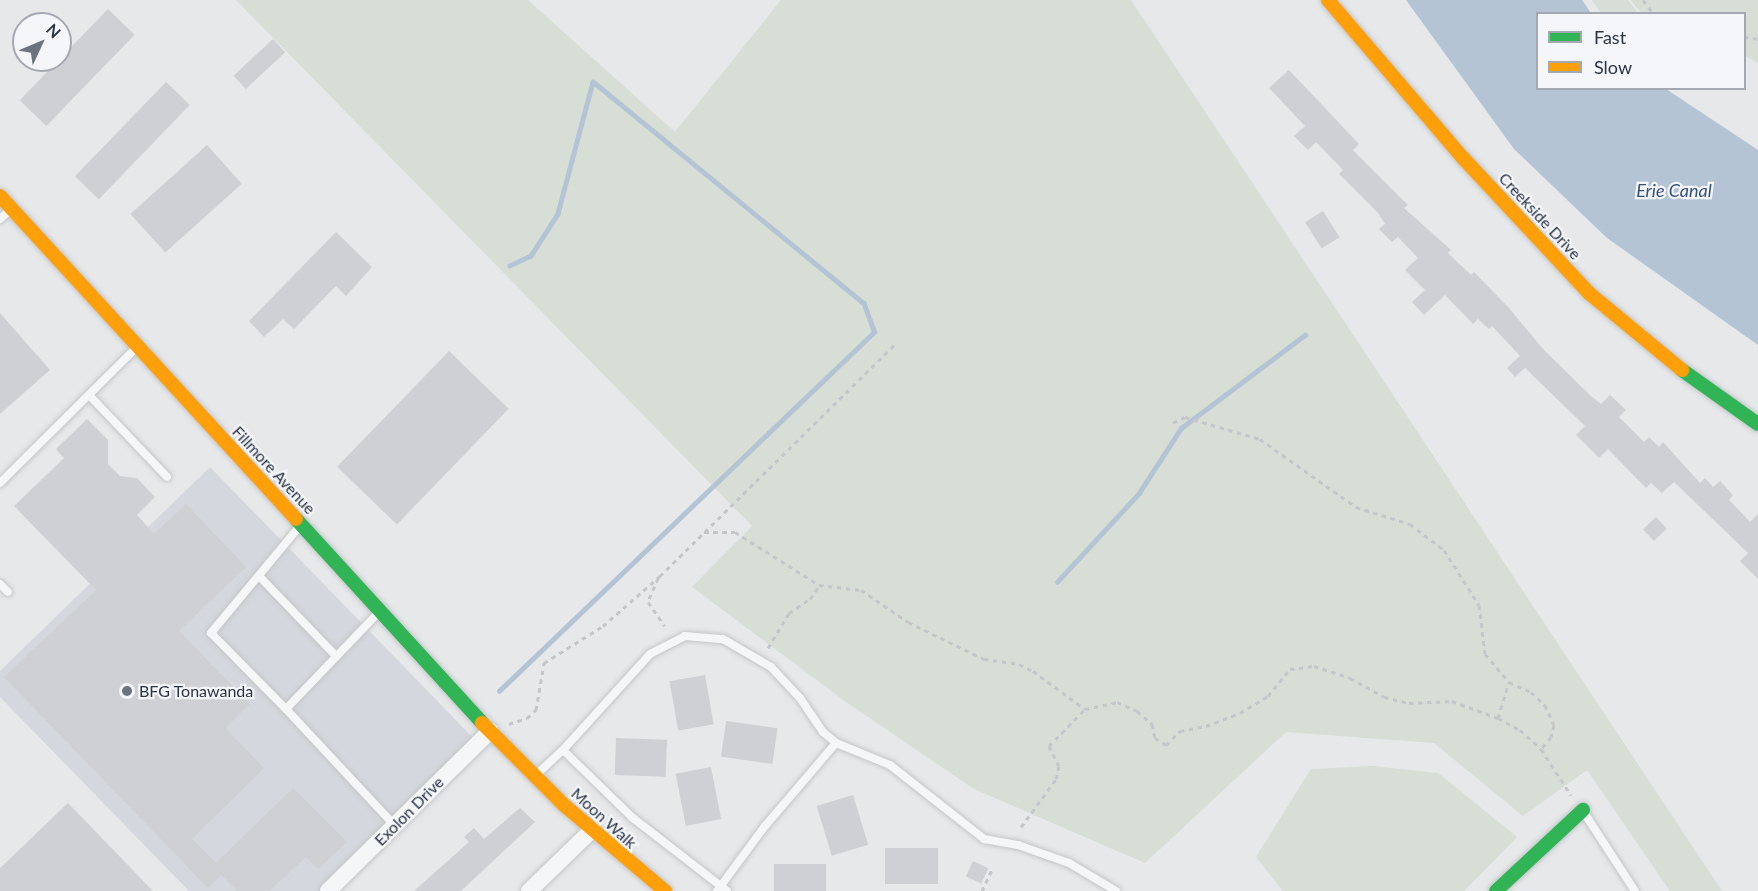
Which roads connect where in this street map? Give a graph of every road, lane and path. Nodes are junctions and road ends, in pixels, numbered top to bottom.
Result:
1 (1328, 0) edge
2 (1643, 0) edge
3 (1652, 12) edge
4 (0, 196) edge
5 (11, 208) junction
6 (0, 219) edge
7 (896, 343) dead end
8 (138, 346) junction
9 (89, 395) junction
10 (1173, 423) dead end
11 (1758, 424) edge
12 (168, 477) dead end
13 (0, 483) edge
14 (302, 525) junction
15 (704, 532) junction
16 (259, 576) junction
17 (660, 576) junction
18 (0, 584) edge
19 (819, 585) junction
20 (8, 592) dead end
21 (380, 610) junction
22 (665, 626) dead end
23 (768, 648) dead end
24 (336, 656) junction
25 (1509, 682) junction
26 (286, 709) junction
27 (1085, 709) junction
28 (1498, 717) junction
29 (490, 730) junction
30 (836, 743) junction
31 (1541, 749) junction
32 (563, 750) junction
33 (525, 766) joint
34 (535, 777) junction
35 (1583, 810) junction
36 (394, 825) junction
37 (1022, 827) dead end
38 (592, 830) junction
39 (993, 867) dead end
40 (721, 890) edge
41 (328, 891) edge
42 (529, 891) edge
43 (665, 891) edge
44 (982, 891) edge
45 (1116, 891) edge
46 (1496, 891) edge
47 (1635, 891) edge

1 - 11 street, Creekside Drive
2 - 3 path
4 - 5 street, Fillmore Avenue
5 - 6 lane
5 - 8 street, Fillmore Avenue
7 - 15 path
8 - 9 lane
8 - 14 street, Fillmore Avenue
9 - 12 lane
9 - 13 lane
10 - 25 path
14 - 16 lane
14 - 21 street, Fillmore Avenue
15 - 17 path
15 - 19 path
16 - 24 lane
16 - 26 lane
17 - 22 path
17 - 29 path
18 - 20 lane
19 - 23 path
19 - 27 path
21 - 24 lane
21 - 29 street, Fillmore Avenue
24 - 26 lane
25 - 28 path
25 - 31 path
26 - 36 lane
27 - 28 path
27 - 37 path
28 - 31 path
29 - 33 street, Fillmore Avenue
29 - 36 street, Exolon Drive
30 - 32 lane
30 - 40 lane
30 - 45 lane
31 - 35 path
32 - 34 lane
32 - 40 lane
33 - 34 street, Moon Walk
34 - 38 street, Moon Walk
35 - 46 street
35 - 47 lane
36 - 41 street, Exolon Drive
38 - 42 street
38 - 43 street, Moon Walk
39 - 44 path

